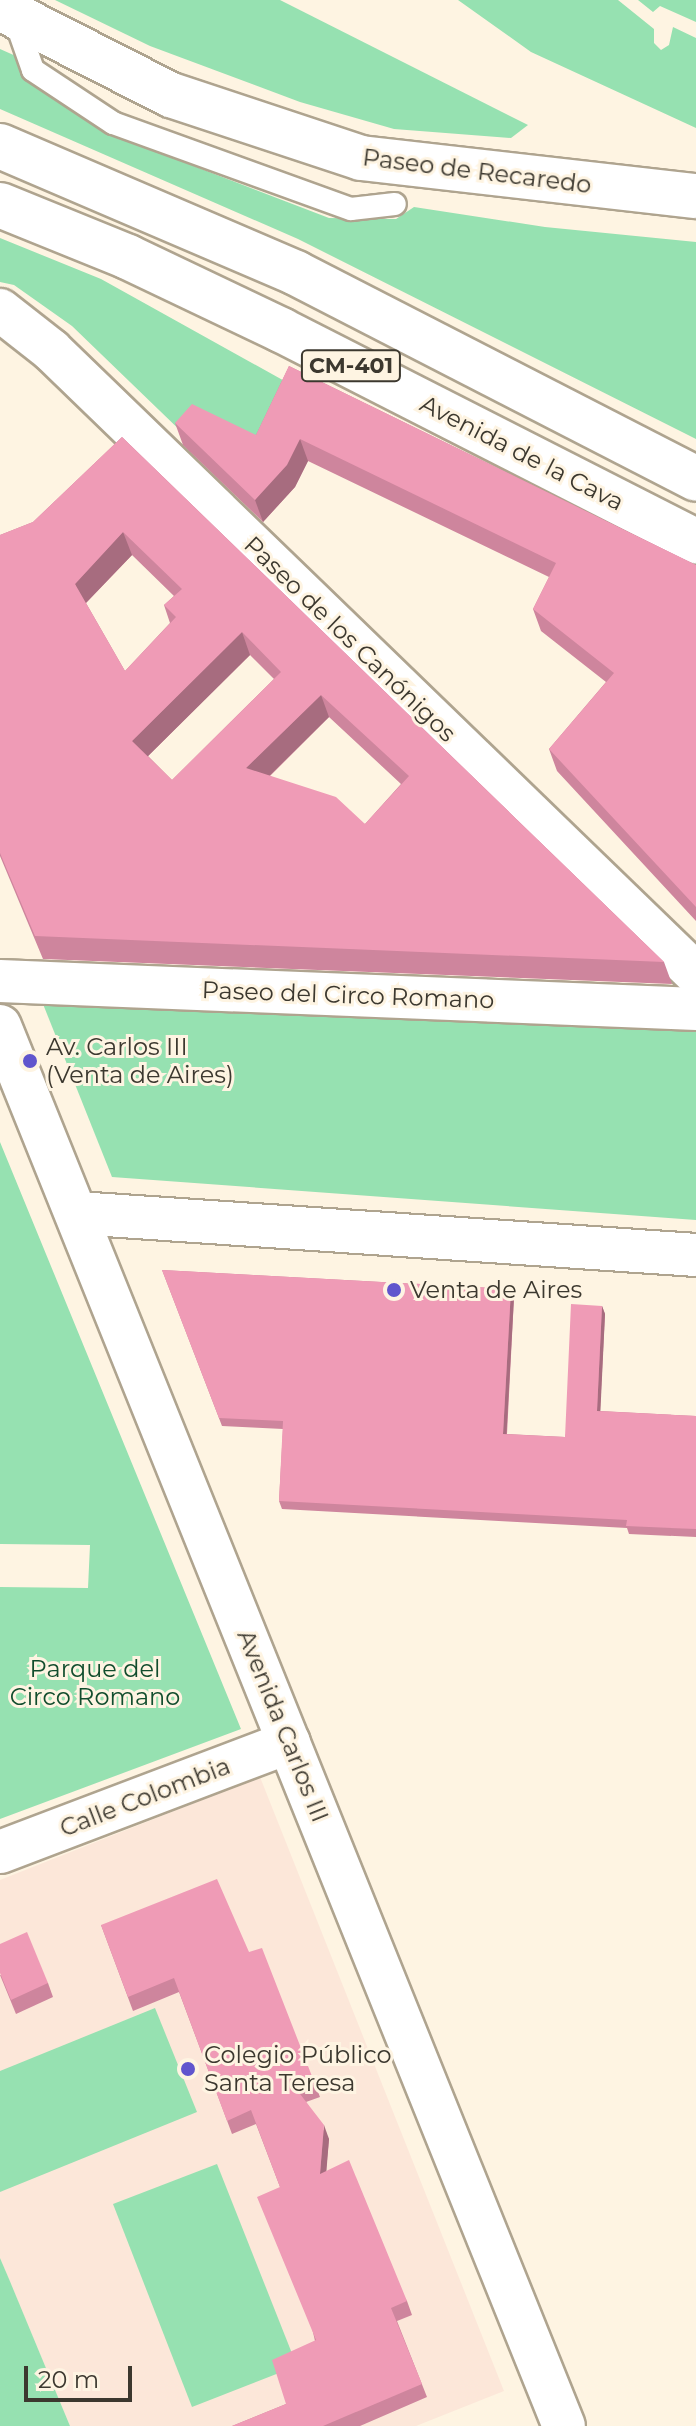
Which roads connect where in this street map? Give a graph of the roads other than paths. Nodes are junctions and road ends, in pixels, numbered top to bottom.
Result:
1 (7, 12) edge
2 (0, 146) edge
3 (696, 196) edge
4 (395, 204) dead end
5 (0, 205) edge
6 (0, 310) edge
7 (696, 479) edge
8 (696, 541) edge
9 (696, 974) edge
10 (0, 981) edge
11 (696, 1009) edge
12 (0, 1026) edge
13 (77, 1213) junction
14 (696, 1255) edge
15 (289, 1742) junction
16 (0, 1852) edge
17 (564, 2426) edge

1 - 3 main road, Paseo de Recaredo
1 - 4 lane
2 - 7 main road, CM-401
5 - 8 main road, Avenida de la Cava / CM-401
6 - 9 street, Paseo de los Canónigos
10 - 11 street, Paseo del Circo Romano
12 - 13 street, Avenida Carlos III
13 - 14 street
13 - 15 street, Avenida Carlos III
15 - 16 street, Calle Colombia
15 - 17 street, Avenida Carlos III

